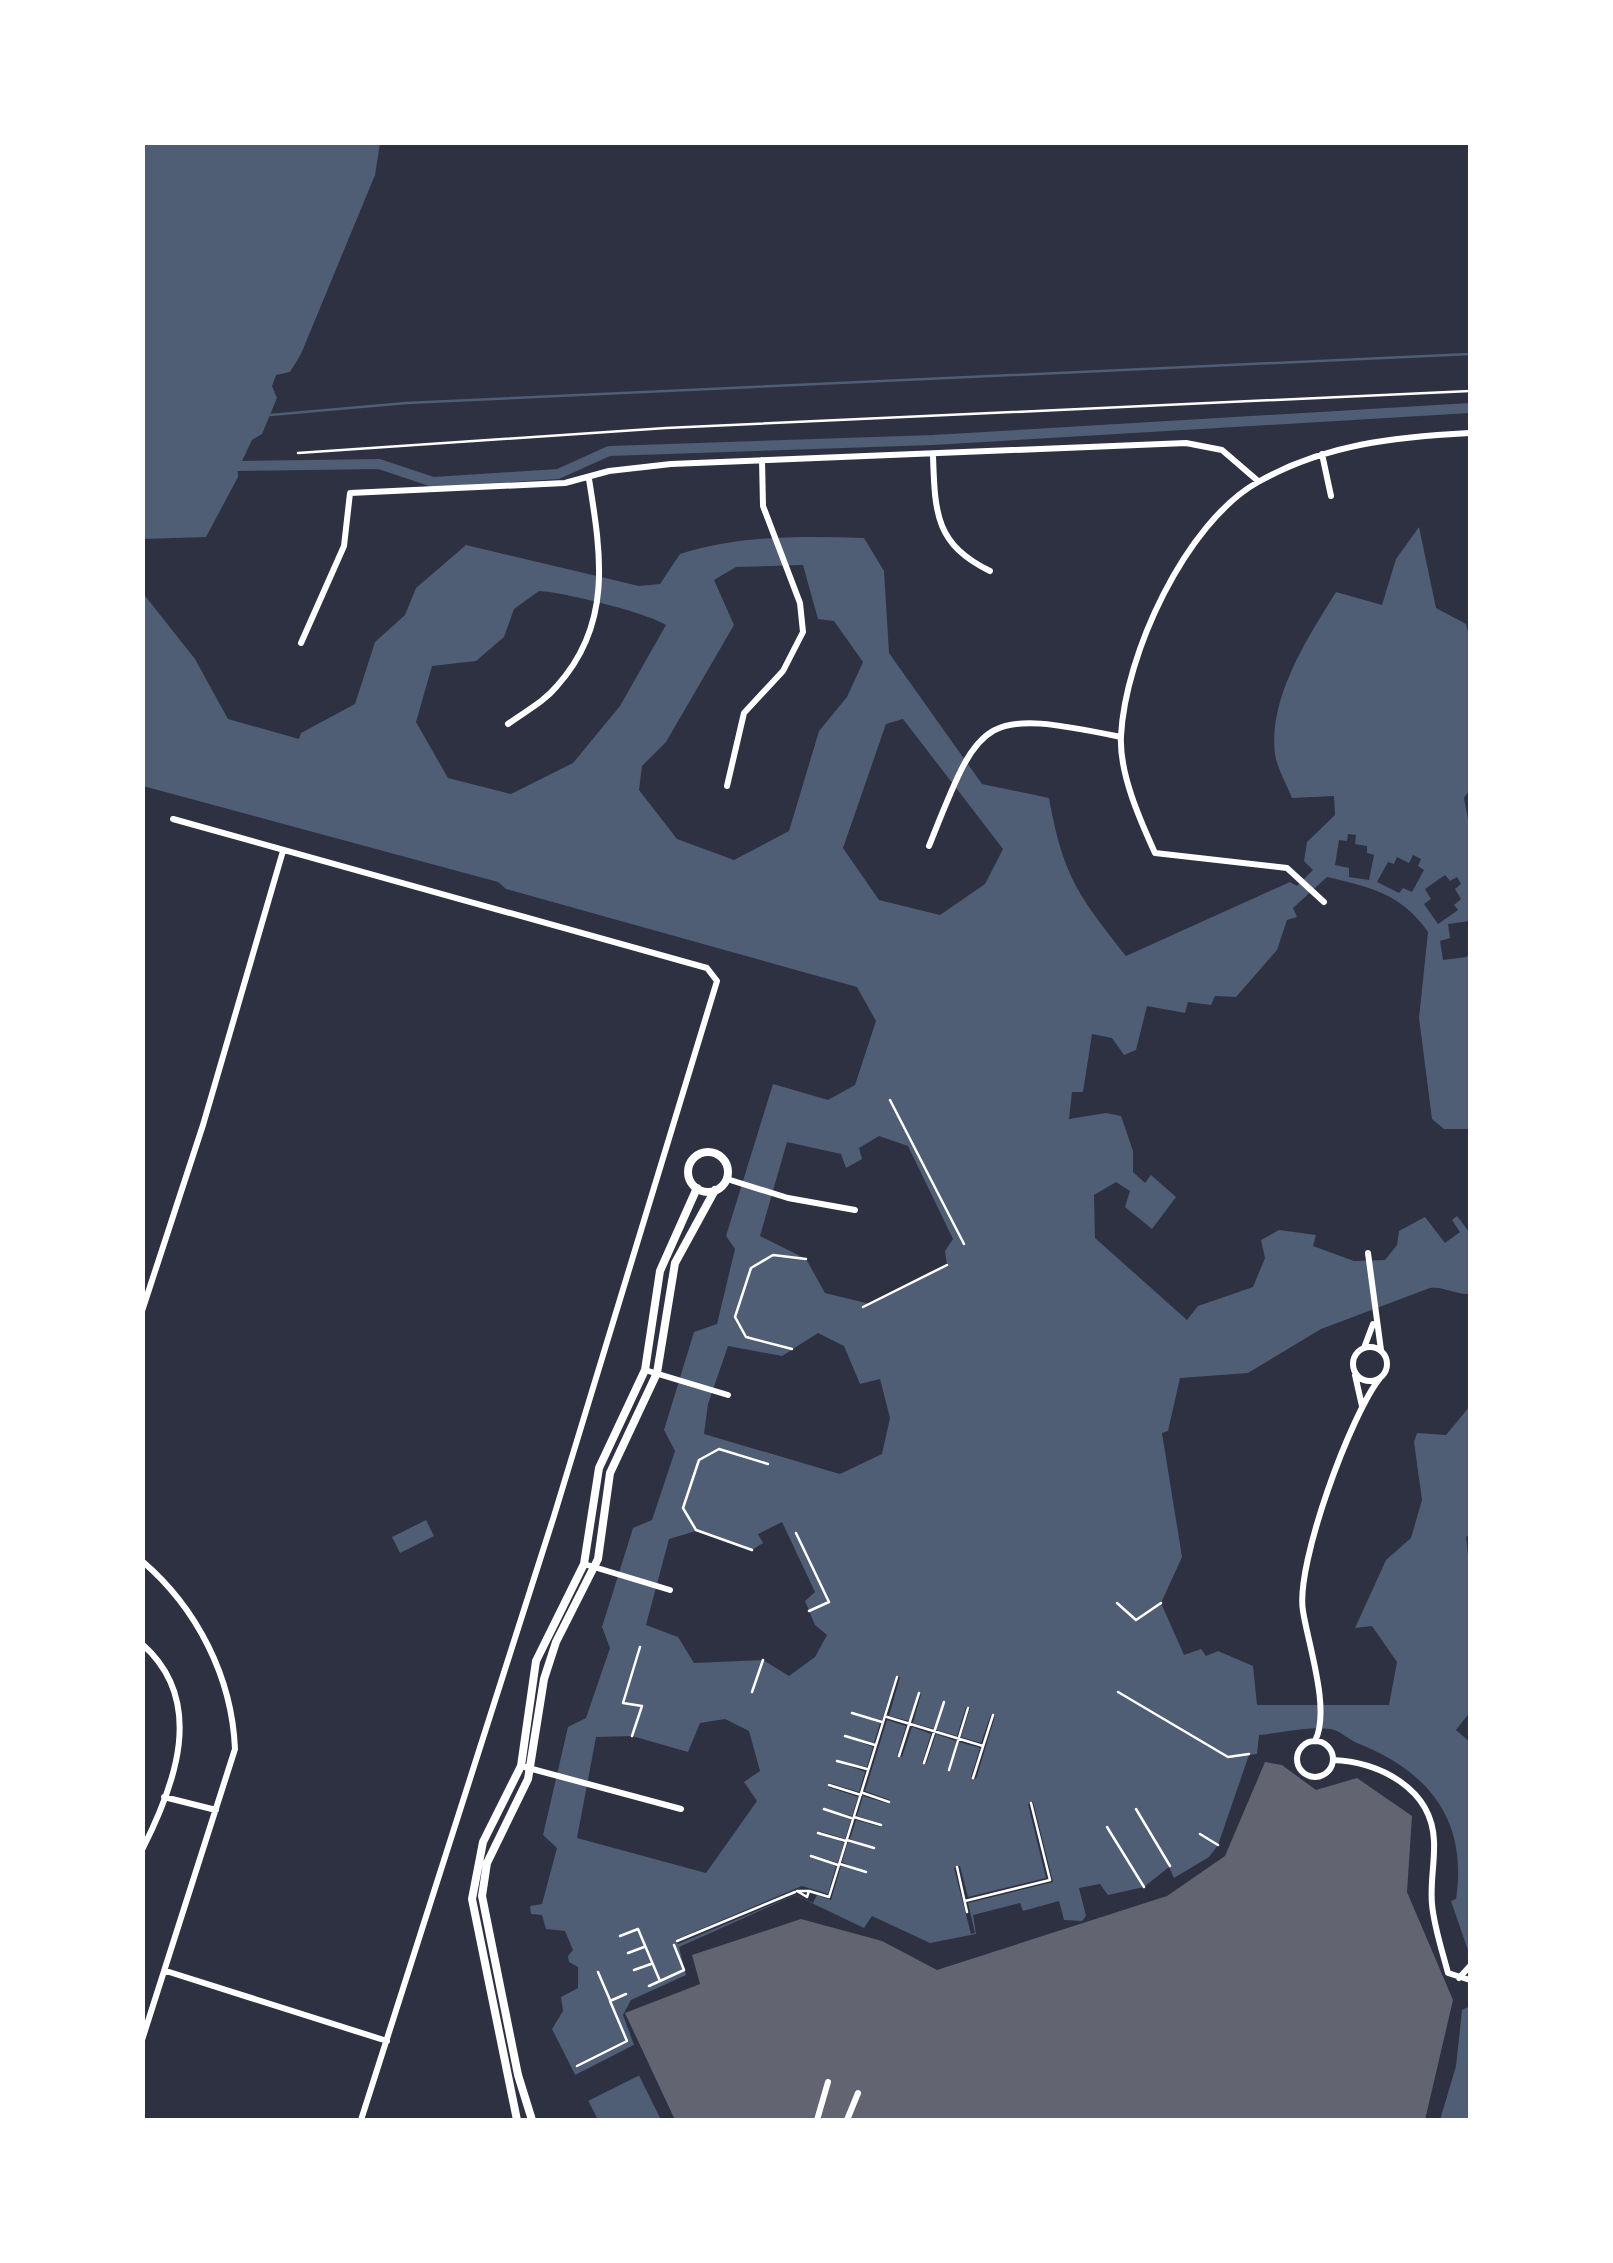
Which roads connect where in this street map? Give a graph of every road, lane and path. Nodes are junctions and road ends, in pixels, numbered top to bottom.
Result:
1 (1470, 391) edge
2 (1470, 433) edge
3 (298, 453) dead end
4 (1322, 454) junction
5 (933, 456) junction
6 (762, 460) junction
7 (588, 479) junction
8 (1258, 482) junction
9 (1330, 496) dead end
10 (990, 571) dead end
11 (302, 643) dead end
12 (508, 724) dead end
13 (1121, 737) junction
14 (727, 786) dead end
15 (173, 819) dead end
16 (929, 846) dead end
17 (283, 851) junction
18 (1324, 902) dead end
19 (890, 1100) dead end
20 (727, 1179) junction
21 (697, 1188) junction
22 (715, 1190) junction
23 (855, 1210) dead end
24 (964, 1244) dead end
25 (1368, 1253) dead end
26 (806, 1259) dead end
27 (948, 1265) dead end
28 (863, 1307) dead end
29 (142, 1311) edge
30 (1374, 1321) junction
31 (1364, 1348) junction
32 (792, 1349) dead end
33 (1381, 1351) junction
34 (645, 1370) junction
35 (1354, 1373) junction
36 (661, 1375) junction
37 (1380, 1378) junction
38 (728, 1396) dead end
39 (1362, 1408) junction
40 (768, 1464) dead end
41 (796, 1533) dead end
42 (752, 1550) dead end
43 (142, 1561) edge
44 (584, 1564) junction
45 (596, 1566) junction
46 (670, 1590) dead end
47 (1117, 1603) dead end
48 (1161, 1603) dead end
49 (809, 1611) dead end
50 (142, 1644) edge
51 (640, 1647) dead end
52 (763, 1660) dead end
53 (898, 1677) dead end
54 (752, 1692) dead end
55 (1118, 1692) dead end
56 (919, 1693) dead end
57 (944, 1702) dead end
58 (968, 1708) dead end
59 (852, 1713) dead end
60 (993, 1715) dead end
61 (885, 1717) junction
62 (883, 1722) junction
63 (910, 1724) junction
64 (934, 1732) junction
65 (632, 1736) dead end
66 (844, 1736) dead end
67 (958, 1739) junction
68 (1317, 1739) junction
69 (876, 1746) junction
70 (983, 1746) junction
71 (1249, 1754) dead end
72 (900, 1756) dead end
73 (837, 1760) dead end
74 (1333, 1760) junction
75 (924, 1763) dead end
76 (521, 1766) junction
77 (531, 1769) junction
78 (868, 1770) junction
79 (948, 1770) dead end
80 (974, 1778) dead end
81 (829, 1785) dead end
82 (861, 1794) junction
83 (164, 1797) junction
84 (889, 1802) dead end
85 (1031, 1803) dead end
86 (681, 1809) dead end
87 (1136, 1809) dead end
88 (216, 1810) junction
89 (824, 1810) dead end
90 (854, 1818) junction
91 (881, 1825) dead end
92 (1107, 1827) dead end
93 (818, 1833) dead end
94 (1200, 1834) dead end
95 (847, 1841) junction
96 (1218, 1845) dead end
97 (874, 1848) dead end
98 (142, 1850) edge
99 (811, 1856) dead end
100 (839, 1864) junction
101 (1170, 1866) dead end
102 (957, 1867) dead end
103 (866, 1872) dead end
104 (1144, 1888) dead end
105 (965, 1900) junction
106 (968, 1912) dead end
107 (620, 1936) dead end
108 (645, 1946) junction
109 (628, 1954) dead end
110 (652, 1963) junction
111 (1470, 1966) edge
112 (634, 1970) dead end
113 (166, 1971) junction
114 (598, 1972) dead end
115 (1458, 1978) junction
116 (1470, 1980) edge
117 (660, 1981) junction
118 (649, 1986) dead end
119 (626, 1994) dead end
120 (610, 2001) junction
121 (142, 2040) edge
122 (387, 2042) junction
123 (513, 2049) junction
124 (501, 2051) junction
125 (577, 2066) dead end
126 (828, 2082) dead end
127 (858, 2093) dead end
128 (362, 2120) edge
129 (517, 2120) edge
130 (532, 2120) edge
131 (817, 2120) edge
132 (847, 2120) edge

1 - 3 lane
2 - 4 street
4 - 8 street
4 - 9 street
5 - 6 street
5 - 8 street
5 - 10 street
6 - 7 street
6 - 14 street
7 - 11 street
7 - 12 street
8 - 13 street
13 - 16 street
13 - 18 street
15 - 17 street
17 - 29 street
17 - 122 street
19 - 24 path
20 - 21 street
20 - 22 street
20 - 23 street
21 - 22 street
21 - 34 street
22 - 36 street
25 - 30 street
26 - 32 path
27 - 28 path
30 - 31 street
30 - 33 street
31 - 33 street
31 - 35 street
33 - 37 street
34 - 36 street
34 - 44 street
35 - 37 street
35 - 39 street
36 - 38 street
36 - 45 street
37 - 39 street
39 - 68 street
40 - 42 path
41 - 49 path
43 - 88 street
44 - 45 street
44 - 76 street
45 - 46 street
45 - 77 street
47 - 48 path
50 - 83 street
51 - 65 path
52 - 54 path
53 - 61 path
55 - 71 path
56 - 63 path
57 - 64 path
58 - 67 path
59 - 62 path
60 - 70 path
61 - 62 path
61 - 63 path
62 - 69 path
63 - 64 path
63 - 72 path
64 - 67 path
64 - 75 path
66 - 69 path
67 - 70 path
67 - 79 path
68 - 74 street
68 - 74 street
69 - 78 path
70 - 80 path
73 - 78 path
74 - 115 street
76 - 77 street
76 - 124 street
77 - 86 street
77 - 123 street
78 - 82 path
81 - 82 path
82 - 84 path
82 - 90 path
83 - 88 street
83 - 98 street
85 - 105 path
87 - 101 path
88 - 113 street
89 - 90 path
90 - 91 path
90 - 95 path
92 - 104 path
93 - 95 path
94 - 96 path
95 - 97 path
95 - 100 path
99 - 100 path
100 - 103 path
100 - 117 path
102 - 105 path
105 - 106 path
107 - 108 path
108 - 109 path
108 - 110 path
110 - 112 path
110 - 117 path
111 - 115 street
113 - 121 street
113 - 122 street
114 - 120 path
115 - 116 street
117 - 118 path
119 - 120 path
120 - 125 path
122 - 128 street
123 - 124 street
123 - 130 street
124 - 129 street
126 - 131 street
127 - 132 street

